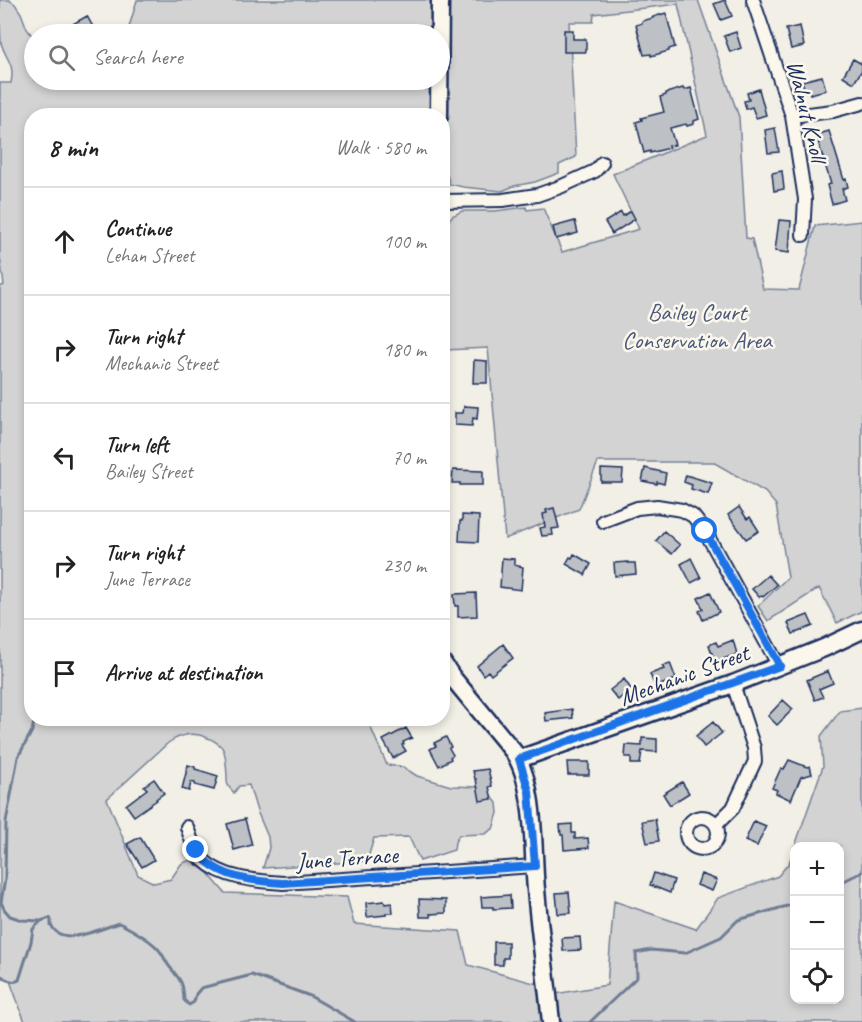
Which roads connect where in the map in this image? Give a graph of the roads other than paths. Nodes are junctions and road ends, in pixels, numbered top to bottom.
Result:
1 (440, 0) edge
2 (753, 0) edge
3 (440, 24) edge
4 (439, 90) edge
5 (862, 103) edge
6 (439, 108) edge
7 (792, 116) junction
8 (602, 163) dead end
9 (450, 201) edge
10 (803, 235) dead end
11 (603, 520) dead end
12 (862, 630) edge
13 (780, 666) junction
14 (450, 674) edge
15 (734, 684) junction
16 (519, 759) junction
17 (716, 825) dead end
18 (187, 827) dead end
19 (535, 866) junction
20 (551, 1022) edge

1 - 3 street
2 - 7 street, Walnut Knoll
4 - 6 street
5 - 7 street
7 - 10 street, Walnut Knoll
8 - 9 street
11 - 13 street
12 - 13 street, Mechanic Street
13 - 15 street, Mechanic Street
14 - 16 street
15 - 16 street, Mechanic Street
15 - 17 street
16 - 19 street
18 - 19 street, June Terrace
19 - 20 street

